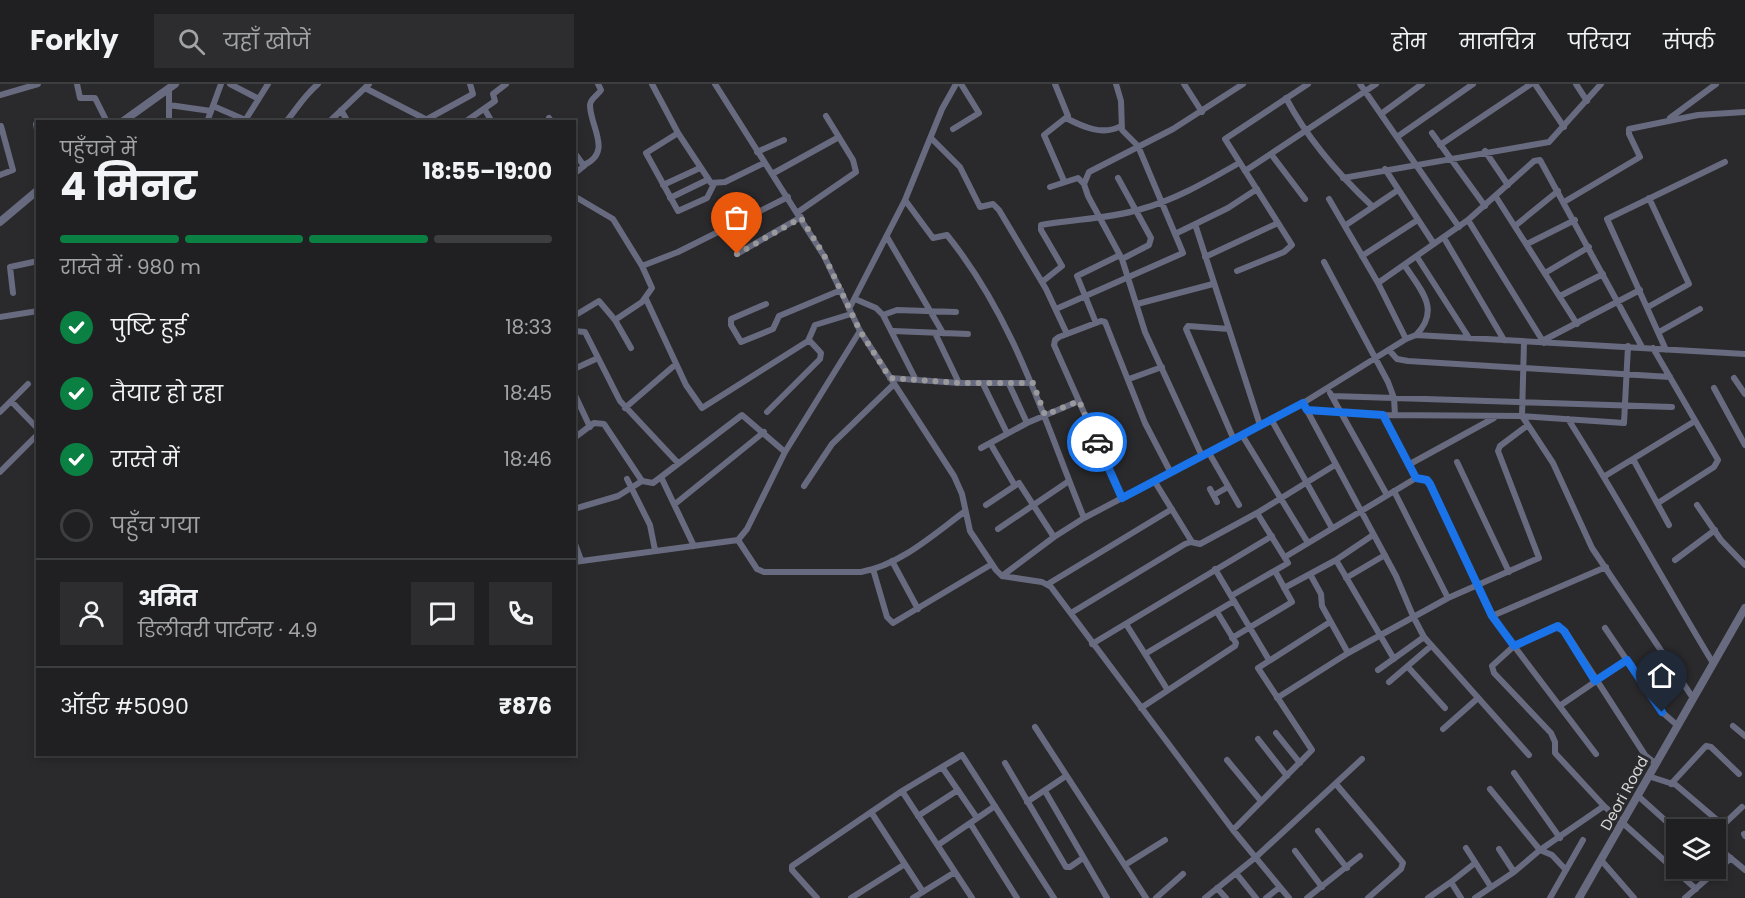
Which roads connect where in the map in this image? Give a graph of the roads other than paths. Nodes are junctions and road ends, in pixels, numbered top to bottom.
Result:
1 (39, 84) edge
2 (77, 84) edge
3 (221, 84) edge
4 (230, 84) edge
5 (268, 84) edge
6 (318, 84) edge
7 (470, 84) edge
8 (506, 84) edge
9 (598, 84) edge
10 (652, 84) edge
11 (715, 84) edge
12 (956, 84) edge
13 (961, 84) edge
14 (1055, 84) edge
15 (1116, 84) edge
16 (1185, 84) edge
17 (1243, 84) edge
18 (1308, 84) edge
19 (1360, 84) edge
20 (1376, 84) edge
21 (1422, 84) edge
22 (1473, 84) edge
23 (1533, 84) edge
24 (1576, 84) edge
25 (1601, 84) edge
26 (1716, 84) edge
27 (172, 86) edge
28 (367, 86) edge
29 (1365, 92) junction
30 (0, 94) edge
31 (257, 98) junction
32 (1286, 98) junction
33 (1587, 101) junction
34 (169, 105) junction
35 (212, 109) junction
36 (341, 110) junction
37 (485, 110) junction
38 (1202, 112) junction
39 (1745, 112) edge
40 (234, 114) junction
41 (1381, 114) junction
42 (826, 116) dead end
43 (1066, 118) junction
44 (106, 120) edge
45 (125, 120) edge
46 (169, 120) edge
47 (208, 120) edge
48 (232, 120) edge
49 (248, 120) edge
50 (288, 120) edge
51 (331, 120) edge
52 (347, 120) edge
53 (425, 120) edge
54 (429, 120) edge
55 (468, 120) edge
56 (491, 120) edge
57 (1667, 120) junction
58 (1, 126) edge
59 (1121, 126) junction
60 (1564, 127) junction
61 (953, 129) dead end
62 (1304, 132) junction
63 (678, 133) junction
64 (1432, 133) dead end
65 (839, 137) junction
66 (1397, 137) junction
67 (931, 138) junction
68 (784, 140) dead end
69 (1440, 145) junction
70 (1138, 146) junction
71 (1485, 151) junction
72 (757, 152) junction
73 (1271, 154) junction
74 (576, 155) edge
75 (1448, 159) junction
76 (1725, 162) dead end
77 (764, 163) junction
78 (1239, 163) junction
79 (1416, 164) junction
80 (584, 165) junction
81 (700, 168) junction
82 (1385, 169) junction
83 (1245, 171) junction
84 (576, 173) edge
85 (772, 174) junction
86 (0, 175) edge
87 (1118, 178) dead end
88 (1343, 178) junction
89 (707, 180) junction
90 (1064, 182) junction
91 (714, 184) junction
92 (1084, 184) junction
93 (663, 185) junction
94 (1508, 185) junction
95 (1050, 187) dead end
96 (1257, 189) junction
97 (1398, 190) junction
98 (1558, 191) junction
99 (36, 192) edge
100 (576, 197) edge
101 (788, 197) junction
102 (1496, 197) junction
103 (670, 198) junction
104 (1648, 198) junction
105 (1329, 199) dead end
106 (905, 200) junction
107 (1305, 200) dead end
108 (1564, 202) junction
109 (1162, 203) junction
110 (1372, 206) junction
111 (1485, 206) junction
112 (1136, 211) junction
113 (799, 215) junction
114 (1099, 217) junction
115 (1468, 220) junction
116 (1575, 220) junction
117 (1416, 221) junction
118 (0, 222) edge
119 (1278, 223) junction
120 (1195, 224) junction
121 (1346, 225) junction
122 (1515, 226) junction
123 (1459, 227) junction
124 (1175, 234) junction
125 (887, 237) junction
126 (1444, 238) junction
127 (1434, 244) junction
128 (1527, 244) junction
129 (1589, 247) junction
130 (737, 254) dead end
131 (1362, 256) junction
132 (1121, 257) junction
133 (1417, 257) junction
134 (1205, 258) junction
135 (36, 261) edge
136 (1324, 262) dead end
137 (642, 266) junction
138 (1405, 266) junction
139 (1238, 271) dead end
140 (1545, 273) junction
141 (1603, 274) junction
142 (1130, 278) junction
143 (1042, 282) junction
144 (1378, 283) junction
145 (1213, 284) junction
146 (1640, 290) junction
147 (841, 291) junction
148 (13, 293) dead end
149 (1560, 296) junction
150 (1085, 298) junction
151 (646, 299) junction
152 (855, 299) junction
153 (1619, 302) junction
154 (766, 304) dead end
155 (1137, 304) junction
156 (1648, 307) junction
157 (1056, 309) junction
158 (1700, 309) dead end
159 (36, 311) edge
160 (850, 312) junction
161 (932, 312) junction
162 (956, 312) dead end
163 (576, 315) edge
164 (883, 315) junction
165 (0, 317) edge
166 (615, 320) junction
167 (1096, 323) junction
168 (1577, 324) junction
169 (1229, 329) junction
170 (860, 331) junction
171 (894, 331) junction
172 (576, 332) edge
173 (1659, 332) junction
174 (935, 333) junction
175 (943, 333) junction
176 (968, 334) dead end
177 (1067, 334) junction
178 (1416, 335) junction
179 (1469, 338) junction
180 (1406, 339) junction
181 (809, 340) junction
182 (1503, 340) junction
183 (1524, 342) junction
184 (1544, 342) junction
185 (1628, 346) junction
186 (1642, 347) junction
187 (631, 348) dead end
188 (1653, 348) junction
189 (1389, 350) junction
190 (1666, 350) junction
191 (1745, 354) edge
192 (598, 358) junction
193 (1377, 359) junction
194 (676, 364) junction
195 (1162, 367) junction
196 (576, 368) edge
197 (1523, 370) junction
198 (1626, 375) junction
199 (1670, 377) junction
200 (1734, 378) dead end
201 (1129, 379) junction
202 (916, 380) junction
203 (892, 381) junction
204 (959, 383) junction
205 (1033, 383) junction
206 (28, 384) dead end
207 (982, 384) junction
208 (1009, 384) junction
209 (1714, 388) dead end
210 (1327, 389) junction
211 (1745, 394) edge
212 (1332, 396) junction
213 (576, 397) edge
214 (1394, 398) junction
215 (11, 401) junction
216 (1079, 401) junction
217 (1522, 401) junction
218 (1303, 403) junction
219 (1626, 406) junction
220 (1672, 407) dead end
221 (625, 408) junction
222 (1307, 410) junction
223 (1341, 411) junction
224 (0, 412) edge
225 (767, 412) dead end
226 (1045, 415) junction
227 (1383, 415) junction
228 (1395, 415) junction
229 (1522, 416) junction
230 (1496, 417) junction
231 (1271, 419) junction
232 (1568, 419) junction
233 (1695, 421) junction
234 (1027, 423) junction
235 (1260, 425) junction
236 (1528, 425) junction
237 (36, 427) edge
238 (590, 427) junction
239 (764, 432) junction
240 (1007, 434) junction
241 (1242, 435) junction
242 (36, 436) edge
243 (576, 437) edge
244 (1234, 440) junction
245 (990, 443) junction
246 (1745, 445) edge
247 (981, 448) dead end
248 (785, 452) junction
249 (1209, 453) junction
250 (1202, 456) junction
251 (1633, 459) junction
252 (1457, 462) dead end
253 (678, 463) junction
254 (1410, 464) junction
255 (1335, 465) junction
256 (0, 472) edge
257 (1171, 473) junction
258 (1605, 476) junction
259 (661, 477) junction
260 (1416, 478) junction
261 (627, 479) dead end
262 (642, 481) junction
263 (1069, 482) junction
264 (1155, 482) junction
265 (1307, 482) junction
266 (1014, 484) junction
267 (804, 486) dead end
268 (1228, 487) junction
269 (632, 488) junction
270 (1394, 491) junction
271 (1387, 495) junction
272 (1122, 498) junction
273 (1280, 499) junction
274 (1217, 502) dead end
275 (1658, 503) junction
276 (675, 504) junction
277 (986, 505) dead end
278 (1032, 505) junction
279 (1239, 505) dead end
280 (1697, 505) dead end
281 (576, 508) edge
282 (1172, 509) junction
283 (1361, 510) junction
284 (964, 512) junction
285 (1257, 513) junction
286 (1084, 518) junction
287 (1669, 525) dead end
288 (1332, 528) junction
289 (998, 529) dead end
290 (1715, 530) junction
291 (1373, 535) junction
292 (1272, 536) junction
293 (1054, 537) junction
294 (738, 540) junction
295 (1192, 542) junction
296 (1308, 543) junction
297 (694, 546) junction
298 (655, 550) junction
299 (1385, 555) junction
300 (1285, 557) junction
301 (1336, 560) junction
302 (1675, 560) dead end
303 (578, 561) edge
304 (892, 561) junction
305 (992, 564) junction
306 (1745, 566) edge
307 (1606, 567) junction
308 (873, 569) junction
309 (1215, 569) junction
310 (1275, 571) junction
311 (1509, 572) junction
312 (1310, 574) junction
313 (1002, 576) junction
314 (1346, 578) junction
315 (1048, 584) junction
316 (1478, 584) junction
317 (1284, 588) junction
318 (1233, 598) junction
319 (1448, 598) junction
320 (918, 609) junction
321 (1744, 611) edge
322 (1217, 612) junction
323 (1071, 613) junction
324 (1413, 616) junction
325 (1492, 616) junction
326 (1330, 622) junction
327 (1126, 624) junction
328 (1250, 627) junction
329 (1605, 628) dead end
330 (1380, 635) junction
331 (1425, 637) junction
332 (1232, 638) junction
333 (1092, 644) junction
334 (1431, 646) junction
335 (1514, 646) junction
336 (1348, 653) junction
337 (1146, 654) junction
338 (1394, 659) junction
339 (1269, 660) junction
340 (1627, 660) junction
341 (1713, 663) junction
342 (1407, 666) junction
343 (1378, 670) dead end
344 (1595, 681) junction
345 (1389, 682) dead end
346 (1167, 689) junction
347 (1277, 698) junction
348 (1478, 698) junction
349 (1694, 698) junction
350 (1561, 705) junction
351 (1141, 708) junction
352 (1445, 708) dead end
353 (1678, 726) junction
354 (1733, 726) dead end
355 (1035, 727) dead end
356 (1443, 729) dead end
357 (1276, 733) dead end
358 (1745, 736) edge
359 (1258, 739) dead end
360 (1529, 754) dead end
361 (1596, 754) dead end
362 (1362, 759) dead end
363 (1227, 760) dead end
364 (1005, 763) dead end
365 (1300, 763) junction
366 (1656, 764) junction
367 (942, 767) junction
368 (1514, 773) dead end
369 (1739, 774) dead end
370 (1066, 776) junction
371 (1287, 776) junction
372 (1648, 776) junction
373 (1336, 784) junction
374 (1671, 784) junction
375 (1490, 789) dead end
376 (958, 790) junction
377 (902, 791) junction
378 (1044, 791) junction
379 (1637, 795) junction
380 (1028, 801) junction
381 (1261, 801) junction
382 (995, 806) junction
383 (1604, 806) junction
384 (1742, 807) dead end
385 (871, 812) junction
386 (918, 816) junction
387 (977, 818) junction
388 (1666, 821) edge
389 (1622, 822) junction
390 (970, 823) junction
391 (1233, 830) junction
392 (1318, 831) dead end
393 (1560, 838) junction
394 (1165, 840) dead end
395 (1583, 840) dead end
396 (938, 845) junction
397 (1466, 848) dead end
398 (1499, 849) dead end
399 (1540, 850) junction
400 (1295, 851) dead end
401 (1726, 854) edge
402 (1360, 856) dead end
403 (1256, 857) junction
404 (1083, 858) junction
405 (1731, 858) junction
406 (1601, 860) junction
407 (1475, 863) junction
408 (904, 864) junction
409 (1125, 865) junction
410 (1347, 868) junction
411 (1566, 870) junction
412 (1745, 870) edge
413 (955, 872) junction
414 (1514, 872) junction
415 (1236, 873) junction
416 (1183, 874) dead end
417 (1451, 882) junction
418 (1280, 887) junction
419 (1322, 887) junction
420 (1491, 887) junction
421 (1217, 888) junction
422 (1696, 889) junction
423 (923, 892) junction
424 (1372, 897) edge
425 (817, 898) edge
426 (851, 898) edge
427 (913, 898) edge
428 (972, 898) edge
429 (1017, 898) edge
430 (1054, 898) edge
431 (1107, 898) edge
432 (1146, 898) edge
433 (1156, 898) edge
434 (1205, 898) edge
435 (1226, 898) edge
436 (1256, 898) edge
437 (1266, 898) edge
438 (1289, 898) edge
439 (1307, 898) edge
440 (1428, 898) edge
441 (1461, 898) edge
442 (1475, 898) edge
443 (1550, 898) edge
444 (1579, 898) edge
445 (1634, 898) edge
446 (1685, 898) edge

1 - 30 street
2 - 44 street
3 - 35 street
4 - 31 street
5 - 31 street
6 - 50 street
7 - 54 street
8 - 37 street
9 - 80 street
10 - 63 street
11 - 72 street
12 - 67 street
13 - 61 street
14 - 43 street
15 - 59 street
16 - 38 street
17 - 38 street
18 - 32 street
19 - 29 street
20 - 29 street
21 - 41 street
22 - 66 street
23 - 60 street
23 - 69 street
24 - 33 street
25 - 33 street
26 - 57 street
27 - 34 street
27 - 45 street
28 - 36 street
28 - 53 street
29 - 41 street
29 - 62 street
31 - 49 street
32 - 62 street
32 - 78 street
33 - 60 street
34 - 35 street
34 - 46 street
35 - 40 street
35 - 47 street
36 - 51 street
36 - 52 street
37 - 55 street
37 - 56 street
38 - 70 street
39 - 57 street
40 - 48 street
40 - 49 street
41 - 66 street
42 - 65 street
43 - 59 street
43 - 90 street
57 - 108 street
58 - 86 street
59 - 70 street
60 - 71 street
62 - 73 street
62 - 88 street
63 - 81 street
63 - 93 street
64 - 69 street
65 - 85 street
65 - 113 street
66 - 79 street
67 - 106 street
67 - 143 street
68 - 72 street
69 - 75 street
70 - 92 street
70 - 109 street
71 - 75 street
71 - 94 street
72 - 77 street
73 - 83 street
73 - 107 street
74 - 80 street
75 - 79 street
75 - 111 street
76 - 104 street
77 - 85 street
77 - 91 street
78 - 83 street
78 - 109 street
79 - 82 street
79 - 123 street
80 - 84 street
81 - 89 street
81 - 93 street
82 - 88 street
82 - 97 street
83 - 96 street
85 - 101 street
87 - 112 street
88 - 110 street
89 - 91 street
89 - 103 street
90 - 92 street
90 - 95 street
91 - 103 street
92 - 114 street
93 - 103 street
94 - 98 street
94 - 102 street
96 - 119 street
96 - 120 street
97 - 110 street
97 - 117 street
98 - 108 street
98 - 122 street
99 - 118 street
100 - 137 street
101 - 113 street
101 - 137 street
102 - 111 street
102 - 122 street
104 - 146 street
104 - 156 street
105 - 121 street
106 - 125 street
106 - 205 street
108 - 116 street
109 - 112 street
109 - 124 street
110 - 121 street
111 - 115 street
112 - 114 street
112 - 132 street
113 - 130 street
113 - 147 street
114 - 132 street
114 - 143 street
115 - 123 street
115 - 184 street
116 - 128 street
116 - 129 street
117 - 127 street
117 - 131 street
119 - 134 street
119 - 139 street
120 - 124 street
120 - 134 street
121 - 131 street
122 - 128 street
123 - 126 street
124 - 142 street
125 - 152 street
125 - 161 street
126 - 127 street
126 - 182 street
127 - 133 street
128 - 140 street
129 - 140 street
129 - 141 street
131 - 144 street
132 - 142 street
132 - 150 street
133 - 138 street
133 - 179 street
134 - 145 street
135 - 148 street
136 - 193 street
137 - 151 street
138 - 144 street
138 - 178 street
140 - 149 street
141 - 149 street
141 - 153 street
142 - 150 street
142 - 155 street
143 - 157 street
144 - 180 street
145 - 155 street
145 - 169 street
146 - 153 street
146 - 156 street
147 - 154 street
147 - 160 street
149 - 168 street
150 - 157 street
150 - 167 street
151 - 166 street
151 - 194 street
152 - 160 street
152 - 164 street
153 - 168 street
153 - 186 street
155 - 195 street
156 - 173 street
157 - 177 street
158 - 173 street
159 - 165 street
160 - 170 street
160 - 181 street
161 - 162 street
161 - 164 street
161 - 175 street
163 - 166 street
164 - 171 street
166 - 187 street
167 - 177 street
167 - 201 street
168 - 184 street
169 - 235 street
169 - 244 street
170 - 203 street
170 - 248 street
171 - 174 street
171 - 202 street
172 - 192 street
173 - 190 street
174 - 175 street
174 - 204 street
175 - 176 street
177 - 216 street
178 - 179 street
178 - 180 street
179 - 182 street
180 - 189 street
181 - 194 street
181 - 225 street
182 - 183 street
183 - 184 street
183 - 197 street
184 - 185 street
185 - 186 street
185 - 198 street
186 - 188 street
188 - 190 street
188 - 199 street
189 - 193 street
189 - 197 street
190 - 191 street
192 - 196 street
192 - 221 street
193 - 210 street
193 - 214 street
194 - 221 street
195 - 201 street
195 - 250 street
197 - 198 street
197 - 217 street
198 - 199 street
198 - 219 street
199 - 233 street
200 - 211 street
201 - 257 street
202 - 203 street
202 - 204 street
203 - 267 street
203 - 284 street
204 - 207 street
205 - 208 street
205 - 226 street
206 - 215 street
207 - 208 street
207 - 240 street
208 - 234 street
209 - 246 street
210 - 212 street
210 - 218 street
212 - 214 street
212 - 223 street
213 - 238 street
214 - 217 street
214 - 228 street
215 - 224 street
215 - 237 street
216 - 226 street
216 - 272 street
217 - 219 street
217 - 229 street
218 - 222 street
218 - 231 street
219 - 220 street
219 - 232 street
221 - 253 street
222 - 223 street
222 - 255 street
223 - 227 street
223 - 271 street
226 - 234 street
226 - 263 street
227 - 228 street
227 - 254 street
228 - 230 street
229 - 230 street
229 - 232 street
229 - 236 street
230 - 254 street
231 - 235 street
231 - 265 street
232 - 258 street
233 - 251 street
233 - 275 street
234 - 240 street
235 - 241 street
236 - 307 street
236 - 311 street
238 - 243 street
238 - 262 street
239 - 248 street
239 - 253 street
239 - 276 street
240 - 245 street
241 - 244 street
241 - 273 street
242 - 256 street
244 - 249 street
245 - 247 street
245 - 266 street
248 - 294 street
249 - 250 street
249 - 268 street
250 - 257 street
251 - 258 street
251 - 275 street
252 - 311 street
253 - 259 street
254 - 260 street
255 - 265 street
255 - 283 street
257 - 264 street
258 - 341 street
259 - 262 street
259 - 276 street
260 - 270 street
260 - 316 street
261 - 269 street
262 - 269 street
263 - 278 street
263 - 286 street
264 - 272 street
264 - 282 street
265 - 273 street
265 - 288 street
266 - 277 street
266 - 278 street
268 - 274 street
268 - 279 street
269 - 281 street
269 - 298 street
270 - 271 street
270 - 319 street
271 - 283 street
272 - 286 street
273 - 285 street
273 - 296 street
275 - 287 street
276 - 297 street
278 - 289 street
278 - 293 street
280 - 290 street
282 - 295 street
282 - 315 street
283 - 288 street
283 - 291 street
284 - 304 street
284 - 305 street
285 - 292 street
285 - 295 street
286 - 293 street
288 - 296 street
290 - 302 street
290 - 306 street
291 - 299 street
291 - 301 street
292 - 300 street
292 - 309 street
293 - 313 street
294 - 297 street
294 - 308 street
295 - 323 street
296 - 300 street
297 - 298 street
298 - 303 street
299 - 314 street
299 - 324 street
300 - 310 street
301 - 312 street
301 - 314 street
304 - 308 street
304 - 320 street
305 - 313 street
305 - 320 street
307 - 325 street
307 - 349 street
308 - 320 street
309 - 318 street
309 - 327 street
310 - 317 street
310 - 318 street
311 - 316 street
312 - 317 street
312 - 326 street
313 - 315 street
314 - 330 street
315 - 323 street
316 - 319 street
316 - 325 street
317 - 328 street
318 - 322 street
318 - 328 street
319 - 324 street
321 - 341 street, Deori Road
322 - 332 street
322 - 337 street
323 - 333 street
324 - 330 street
324 - 331 street
325 - 335 street
326 - 336 street
326 - 339 street
327 - 333 street
327 - 337 street
328 - 332 street
328 - 339 street
329 - 340 street
330 - 336 street
330 - 338 street
331 - 334 street
331 - 338 street
332 - 346 street
333 - 351 street
334 - 342 street
334 - 348 street
335 - 344 street
335 - 350 street
335 - 383 street
336 - 347 street
337 - 346 street
338 - 343 street
339 - 347 street
340 - 344 street
340 - 353 street
341 - 349 street, Deori Road
342 - 345 street
342 - 352 street
344 - 350 street
344 - 366 street
346 - 351 street
347 - 365 street
348 - 356 street
348 - 360 street
349 - 353 street, Deori Road
350 - 361 street
351 - 391 street
353 - 366 street, Deori Road
354 - 358 street
355 - 370 street
357 - 365 street
359 - 371 street
362 - 373 street
363 - 381 street
364 - 380 street
365 - 371 street
366 - 372 street, Deori Road
367 - 376 street
367 - 377 street
367 - 382 street
368 - 393 street
369 - 374 street
370 - 378 street
370 - 409 street
371 - 381 street
372 - 374 street
372 - 379 street, Deori Road
373 - 403 street
373 - 424 street
374 - 384 street
375 - 399 street
376 - 386 street
376 - 387 street
377 - 385 street
377 - 386 street
378 - 380 street
378 - 404 street
379 - 388 street
379 - 389 street, Deori Road
380 - 404 street
381 - 391 street
382 - 387 street
382 - 430 street
383 - 389 street
383 - 393 street
385 - 408 street
385 - 425 street
386 - 396 street
387 - 390 street
389 - 406 street, Deori Road
389 - 422 street
390 - 396 street
390 - 429 street
391 - 403 street
392 - 410 street
393 - 399 street
394 - 409 street
395 - 411 street
396 - 413 street
397 - 407 street
398 - 414 street
399 - 411 street
399 - 414 street
400 - 419 street
401 - 405 street
402 - 410 street
403 - 415 street
403 - 418 street
404 - 431 street
405 - 412 street
405 - 422 street
406 - 444 street, Deori Road
406 - 445 street
407 - 417 street
407 - 420 street
408 - 423 street
408 - 426 street
409 - 432 street
410 - 419 street
411 - 443 street
413 - 423 street
413 - 428 street
414 - 420 street
415 - 421 street
415 - 436 street
416 - 433 street
417 - 440 street
417 - 441 street
418 - 437 street
418 - 438 street
419 - 439 street
420 - 442 street
421 - 434 street
421 - 435 street
422 - 446 street
423 - 427 street

